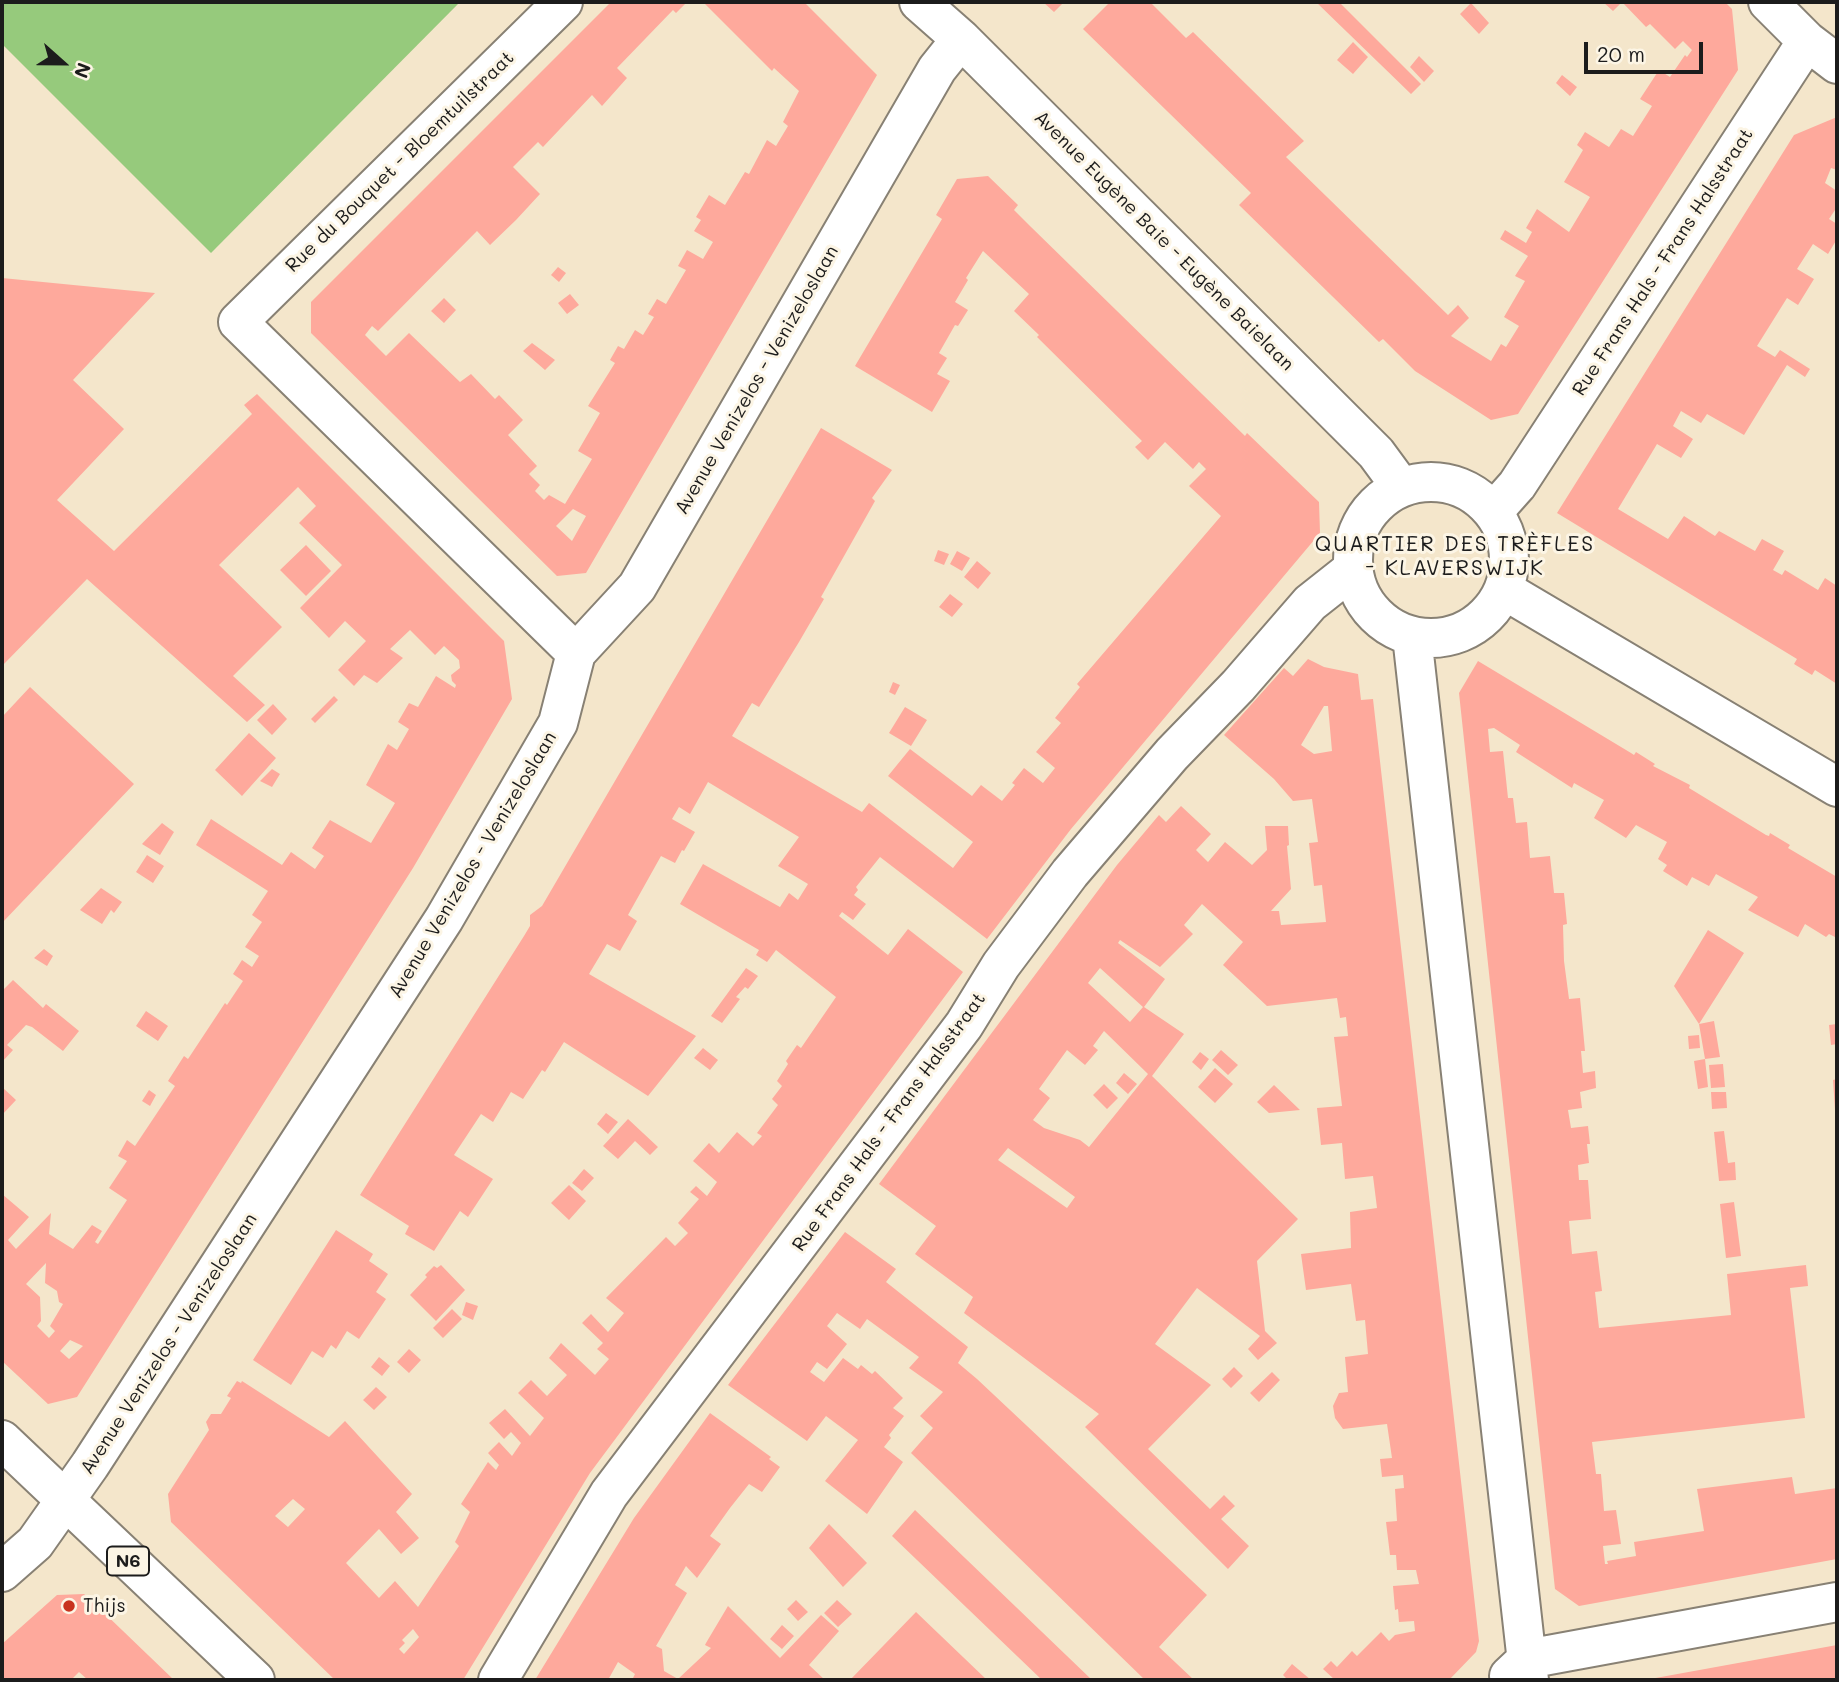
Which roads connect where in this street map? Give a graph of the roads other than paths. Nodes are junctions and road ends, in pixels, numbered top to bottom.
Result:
1 (564, 2) edge
2 (919, 2) edge
3 (1768, 2) edge
4 (961, 39) junction
5 (1807, 41) junction
6 (1837, 64) edge
7 (1401, 487) junction
8 (1493, 512) junction
9 (1353, 569) junction
10 (1504, 590) junction
11 (1412, 636) junction
12 (576, 653) junction
13 (1837, 787) edge
14 (2, 1440) edge
15 (65, 1501) junction
16 (2, 1572) edge
17 (1837, 1602) edge
18 (1520, 1673) edge
19 (255, 1680) edge
20 (498, 1680) edge

1 - 12 street, Rue du Bouquet - Bloemtuilstraat
2 - 4 street, Avenue Eugène Baie - Eugène Baielaan
3 - 5 street
4 - 7 street, Avenue Eugène Baie - Eugène Baielaan
4 - 12 street, Avenue Venizelos - Venizeloslaan
5 - 6 street
5 - 8 street, Rue Frans Hals - Frans Halsstraat
7 - 8 street
7 - 9 street
8 - 10 street
9 - 11 street
9 - 20 street, Rue Frans Hals - Frans Halsstraat
10 - 11 street
10 - 13 street
11 - 18 street
12 - 15 street, Avenue Venizelos - Venizeloslaan
14 - 15 street, N6
15 - 16 street, Avenue Venizelos - Venizeloslaan
15 - 19 street, N6
17 - 18 street

